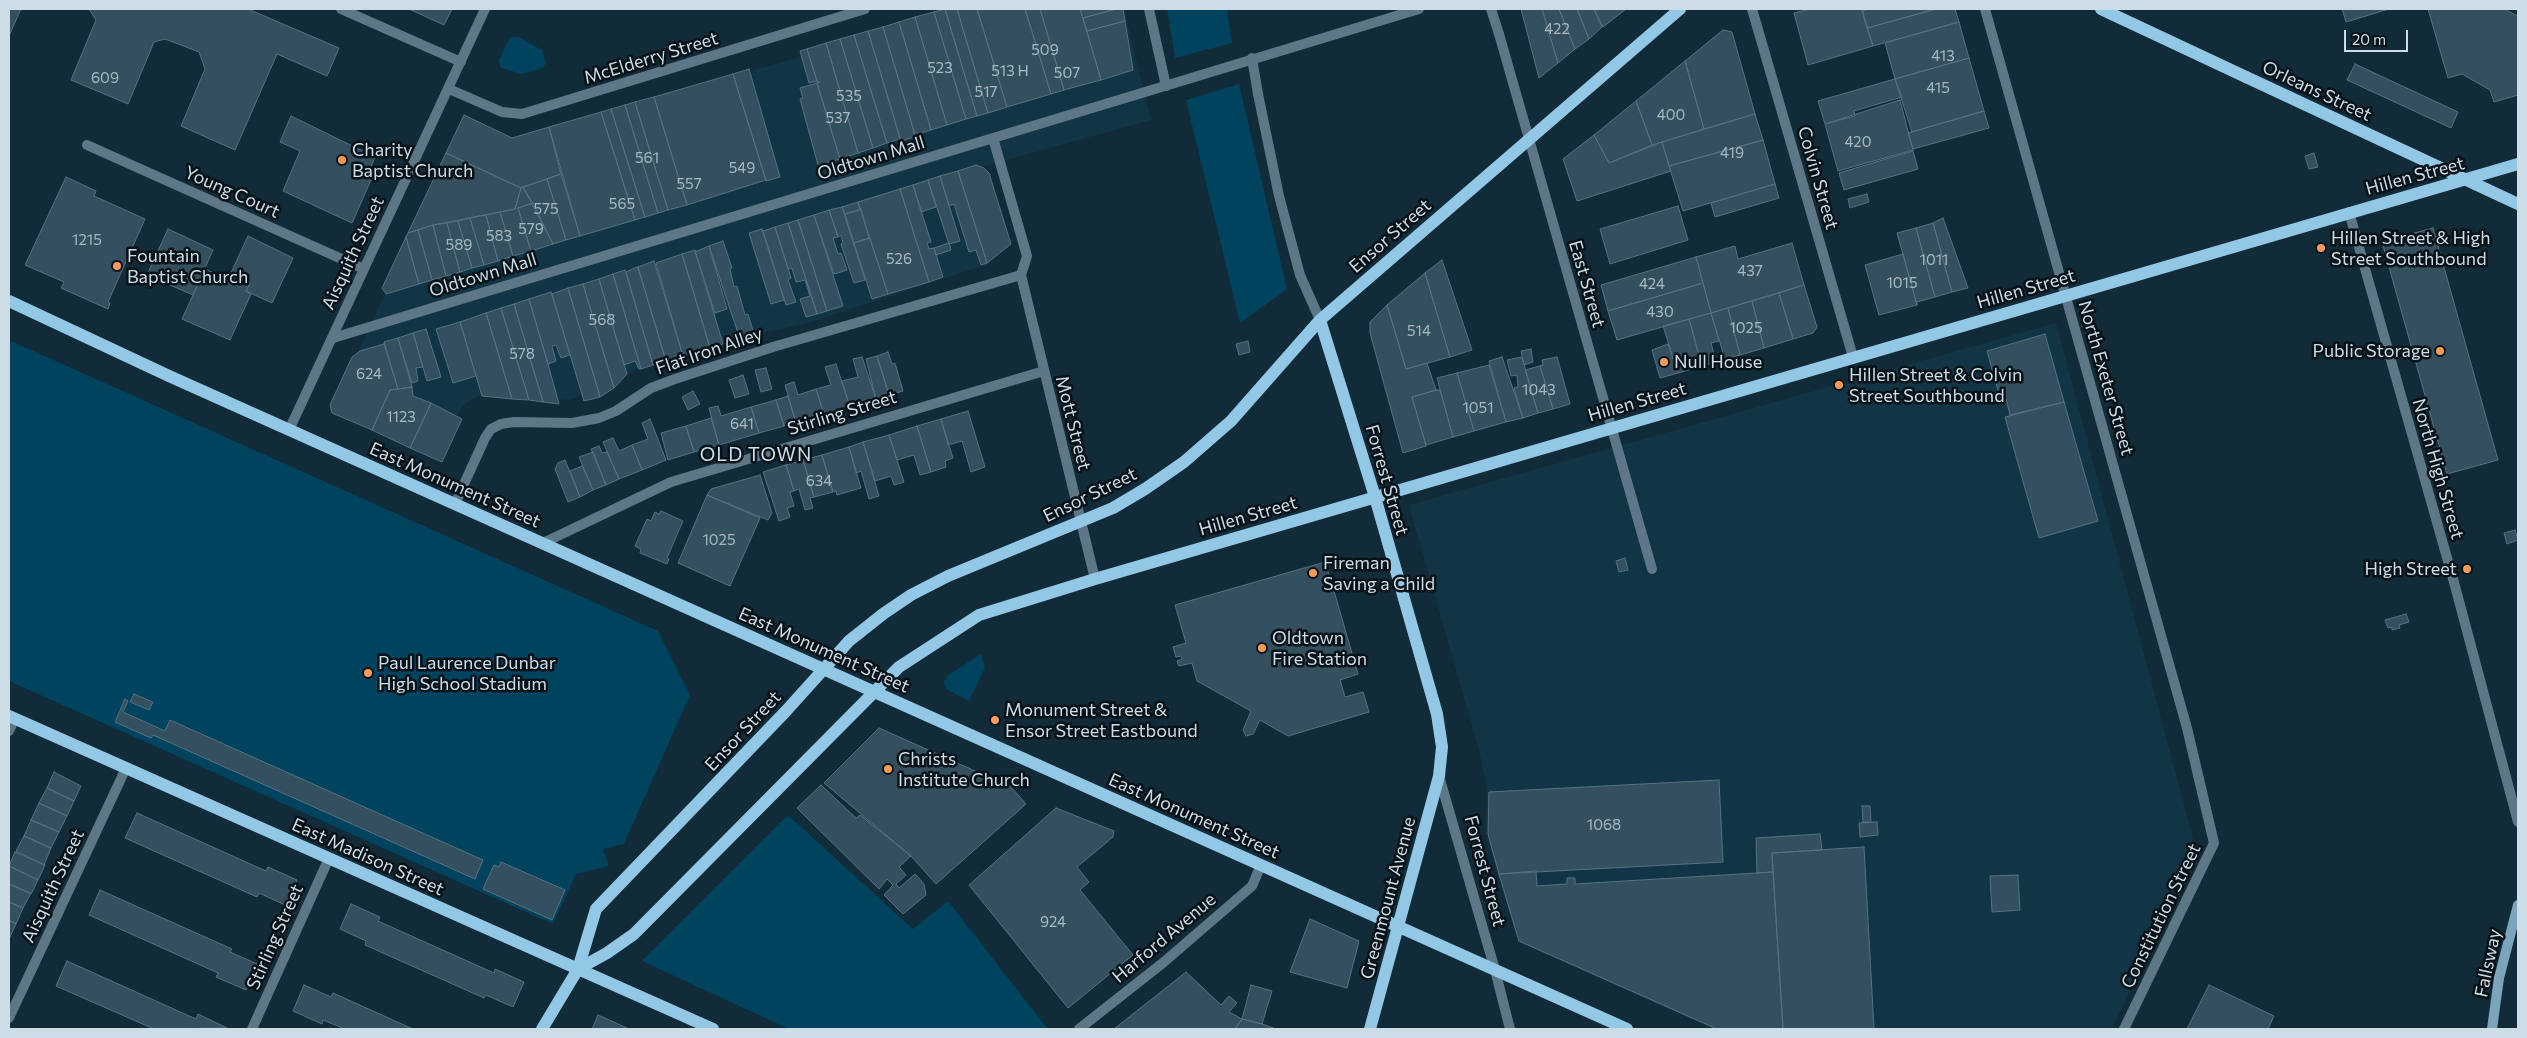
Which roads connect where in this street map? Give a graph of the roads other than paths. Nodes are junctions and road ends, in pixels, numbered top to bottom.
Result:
1 (341, 9) edge
2 (485, 9) edge
3 (865, 9) edge
4 (1149, 9) edge
5 (1418, 9) edge
6 (1491, 9) edge
7 (1680, 9) edge
8 (1752, 9) edge
9 (1985, 9) edge
10 (2101, 9) edge
11 (1252, 58) junction
12 (461, 62) junction
13 (1166, 86) junction
14 (448, 89) junction
15 (993, 138) junction
16 (1528, 138) junction
17 (87, 145) dead end
18 (2518, 164) edge
19 (2518, 204) edge
20 (2349, 212) junction
21 (364, 269) junction
22 (1021, 275) junction
23 (2066, 295) junction
24 (9, 301) edge
25 (1320, 320) junction
26 (333, 338) junction
27 (1853, 357) junction
28 (1044, 372) junction
29 (1611, 428) junction
30 (289, 430) junction
31 (1375, 497) junction
32 (455, 504) junction
33 (1080, 523) junction
34 (543, 543) junction
35 (1652, 569) dead end
36 (1095, 579) junction
37 (824, 669) junction
38 (873, 691) junction
39 (12, 717) edge
40 (2187, 728) joint
41 (9, 731) edge
42 (126, 768) junction
43 (1439, 776) junction
44 (2518, 822) edge
45 (328, 858) junction
46 (1261, 865) junction
47 (2518, 905) edge
48 (1398, 926) junction
49 (578, 969) junction
50 (1495, 970) junction
51 (9, 1018) edge
52 (252, 1029) edge
53 (542, 1029) edge
54 (713, 1029) edge
55 (1079, 1029) edge
56 (1370, 1029) edge
57 (1510, 1029) edge
58 (1627, 1029) edge
59 (2124, 1029) edge
60 (2492, 1029) edge

1 - 12 street
2 - 12 street, Aisquith Street
3 - 14 street, McElderry Street
4 - 13 street
5 - 11 street, Oldtown Mall
6 - 16 street, East Street
7 - 16 main road, Ensor Street
8 - 27 street, Colvin Street
9 - 23 street, North Exeter Street
10 - 19 main road, Orleans Street, bridge
11 - 13 street, Oldtown Mall
11 - 25 street, Forrest Street
12 - 14 street, Aisquith Street
13 - 15 street, Oldtown Mall
14 - 21 street, Aisquith Street
15 - 22 street
15 - 26 street, Oldtown Mall
16 - 25 main road, Ensor Street
16 - 29 street, East Street
17 - 21 street, Young Court
18 - 20 main road, Hillen Street
20 - 23 main road, Hillen Street
20 - 44 street, North High Street
21 - 26 street, Aisquith Street
22 - 28 street, Mott Street
22 - 32 street, Flat Iron Alley
23 - 27 main road, Hillen Street
23 - 40 street, North Exeter Street
24 - 30 main road, East Monument Street
25 - 31 main road, Forrest Street
25 - 33 main road, Ensor Street
26 - 30 street, Aisquith Street
27 - 29 main road, Hillen Street
28 - 33 street, Mott Street
28 - 34 street, Stirling Street
29 - 31 main road, Hillen Street
29 - 35 street, East Street
30 - 32 main road, East Monument Street
31 - 36 main road, Hillen Street
31 - 43 main road, Forrest Street
32 - 34 main road, East Monument Street
33 - 36 street, Mott Street
33 - 37 main road, Ensor Street
34 - 37 main road, East Monument Street
36 - 38 main road, Hillen Street
37 - 38 main road, East Monument Street
37 - 49 main road, Ensor Street
38 - 46 main road, East Monument Street
38 - 49 main road
39 - 41 street
39 - 42 main road, East Madison Street
40 - 59 street, Constitution Street
42 - 45 main road, East Madison Street
42 - 51 street, Aisquith Street
43 - 48 main road, Greenmount Avenue
43 - 50 street, Forrest Street
45 - 49 main road, East Madison Street
45 - 52 street, Stirling Street
46 - 48 main road, East Monument Street
46 - 55 street, Harford Avenue
47 - 60 main road, Fallsway
48 - 50 main road, East Monument Street
48 - 56 main road, Greenmount Avenue
49 - 53 main road, Ensor Street
49 - 54 main road, East Madison Street
50 - 57 street, Forrest Street
50 - 58 main road, East Monument Street

